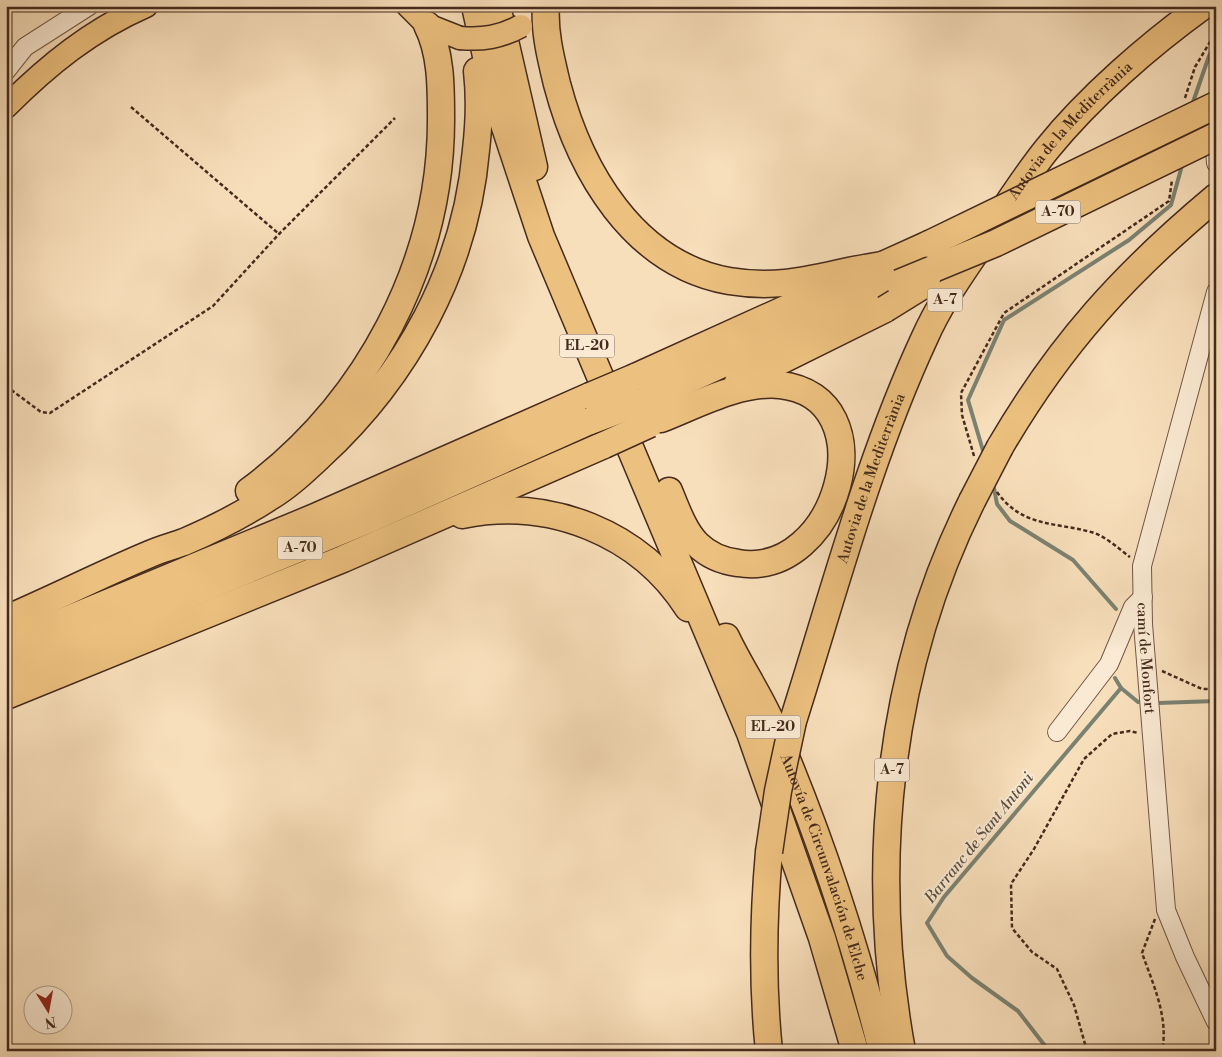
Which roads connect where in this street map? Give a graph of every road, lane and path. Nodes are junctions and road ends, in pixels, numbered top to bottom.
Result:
1 (89, 6) edge
2 (146, 6) edge
3 (408, 6) edge
4 (466, 6) edge
5 (475, 6) edge
6 (497, 6) edge
7 (544, 6) edge
8 (1196, 11) edge
9 (427, 25) junction
10 (6, 71) edge
11 (1216, 104) edge
12 (6, 107) edge
13 (131, 107) dead end
14 (395, 118) dead end
15 (1216, 136) edge
16 (1216, 163) edge
17 (1216, 197) edge
18 (279, 234) junction
19 (996, 242) junction
20 (891, 274) junction
21 (1216, 292) edge
22 (6, 386) edge
23 (590, 408) junction
24 (644, 408) junction
25 (425, 523) junction
26 (152, 553) junction
27 (1142, 597) junction
28 (6, 618) edge
29 (6, 645) edge
30 (1146, 650) junction
31 (6, 670) edge
32 (728, 676) junction
33 (1216, 689) edge
34 (6, 696) edge
35 (1057, 732) dead end
36 (1152, 737) junction
37 (1166, 907) junction
38 (1216, 1022) edge
39 (769, 1051) edge
40 (855, 1051) edge
41 (882, 1051) edge
42 (902, 1051) edge
43 (1087, 1051) edge
44 (1162, 1051) edge

1 - 10 street
2 - 12 main road
3 - 9 main road
4 - 26 highway
5 - 32 highway, EL-20
6 - 24 highway, EL-20
7 - 9 main road, bridge
7 - 20 highway
8 - 39 highway, Autovia de la Mediterrània / A-7, bridge
9 - 26 highway
11 - 16 street
11 - 20 highway, A-70, bridge
13 - 18 path
14 - 18 path
15 - 19 highway, A-70, bridge
17 - 42 highway, A-7, bridge
18 - 22 path
19 - 20 highway, A-70, bridge
19 - 24 highway, bridge
20 - 24 highway, A-70
21 - 27 street, camí de Monfort
23 - 24 highway, A-70, bridge
23 - 29 highway, A-70
23 - 31 highway, A-70
24 - 24 highway
24 - 25 highway, bridge
24 - 41 highway, Autovía de Circunvalación de Elche / EL-20
25 - 32 highway
25 - 34 highway
26 - 28 highway
27 - 30 street, camí de Monfort
27 - 35 street
30 - 33 path
30 - 36 street, camí de Monfort
32 - 40 highway, Autovía de Circunvalación de Elche / EL-20
36 - 37 street, camí de Monfort
36 - 43 path
37 - 38 street, camí de Monfort
37 - 44 path

